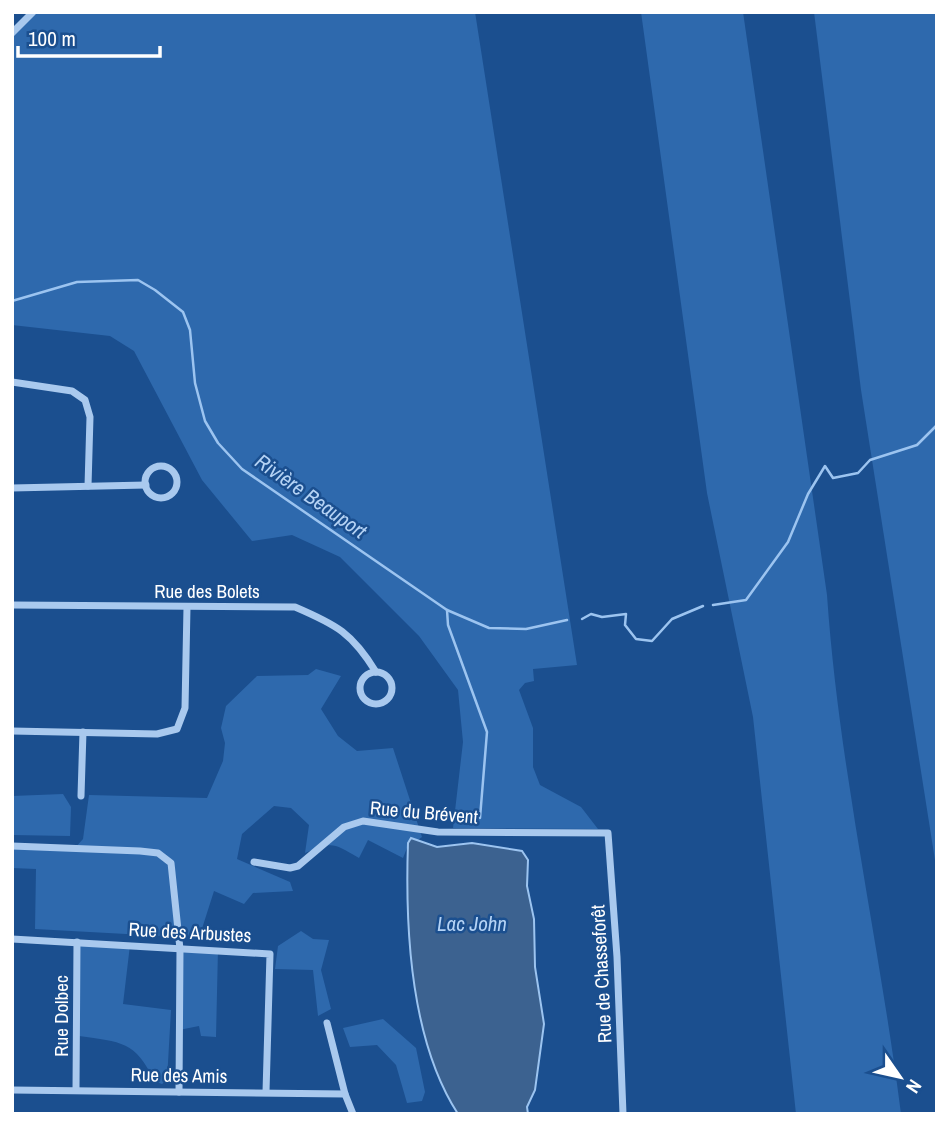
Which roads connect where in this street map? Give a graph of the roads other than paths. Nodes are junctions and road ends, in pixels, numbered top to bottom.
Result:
1 (33, 12) edge
2 (12, 33) edge
3 (12, 382) edge
4 (146, 485) junction
5 (88, 486) junction
6 (12, 488) edge
7 (12, 605) edge
8 (187, 607) junction
9 (376, 672) junction
10 (12, 731) edge
11 (83, 732) junction
12 (81, 796) dead end
13 (608, 834) joint
14 (12, 846) edge
15 (254, 862) dead end
16 (12, 939) edge
17 (77, 942) junction
18 (180, 949) junction
19 (327, 1023) dead end
20 (12, 1090) edge
21 (76, 1090) junction
22 (266, 1091) junction
23 (179, 1092) junction
24 (345, 1094) junction
25 (353, 1114) edge
26 (623, 1114) edge

1 - 2 street
3 - 5 street
4 - 4 street
4 - 5 street
5 - 6 street
7 - 8 street, Rue des Bolets
8 - 9 street, Rue des Bolets
8 - 11 street
9 - 9 street, Rue des Bolets
10 - 11 street
11 - 12 street
13 - 15 street, Rue du Brévent
13 - 26 street, Rue de Chasseforêt
14 - 18 street
16 - 17 street, Rue des Arbustes
17 - 18 street, Rue des Arbustes
17 - 21 street, Rue Dolbec
18 - 22 street, Rue des Arbustes
18 - 23 street
19 - 24 street
20 - 21 street, Rue des Amis
21 - 23 street, Rue des Amis
22 - 23 street, Rue des Amis
22 - 24 street, Rue des Amis
24 - 25 street

